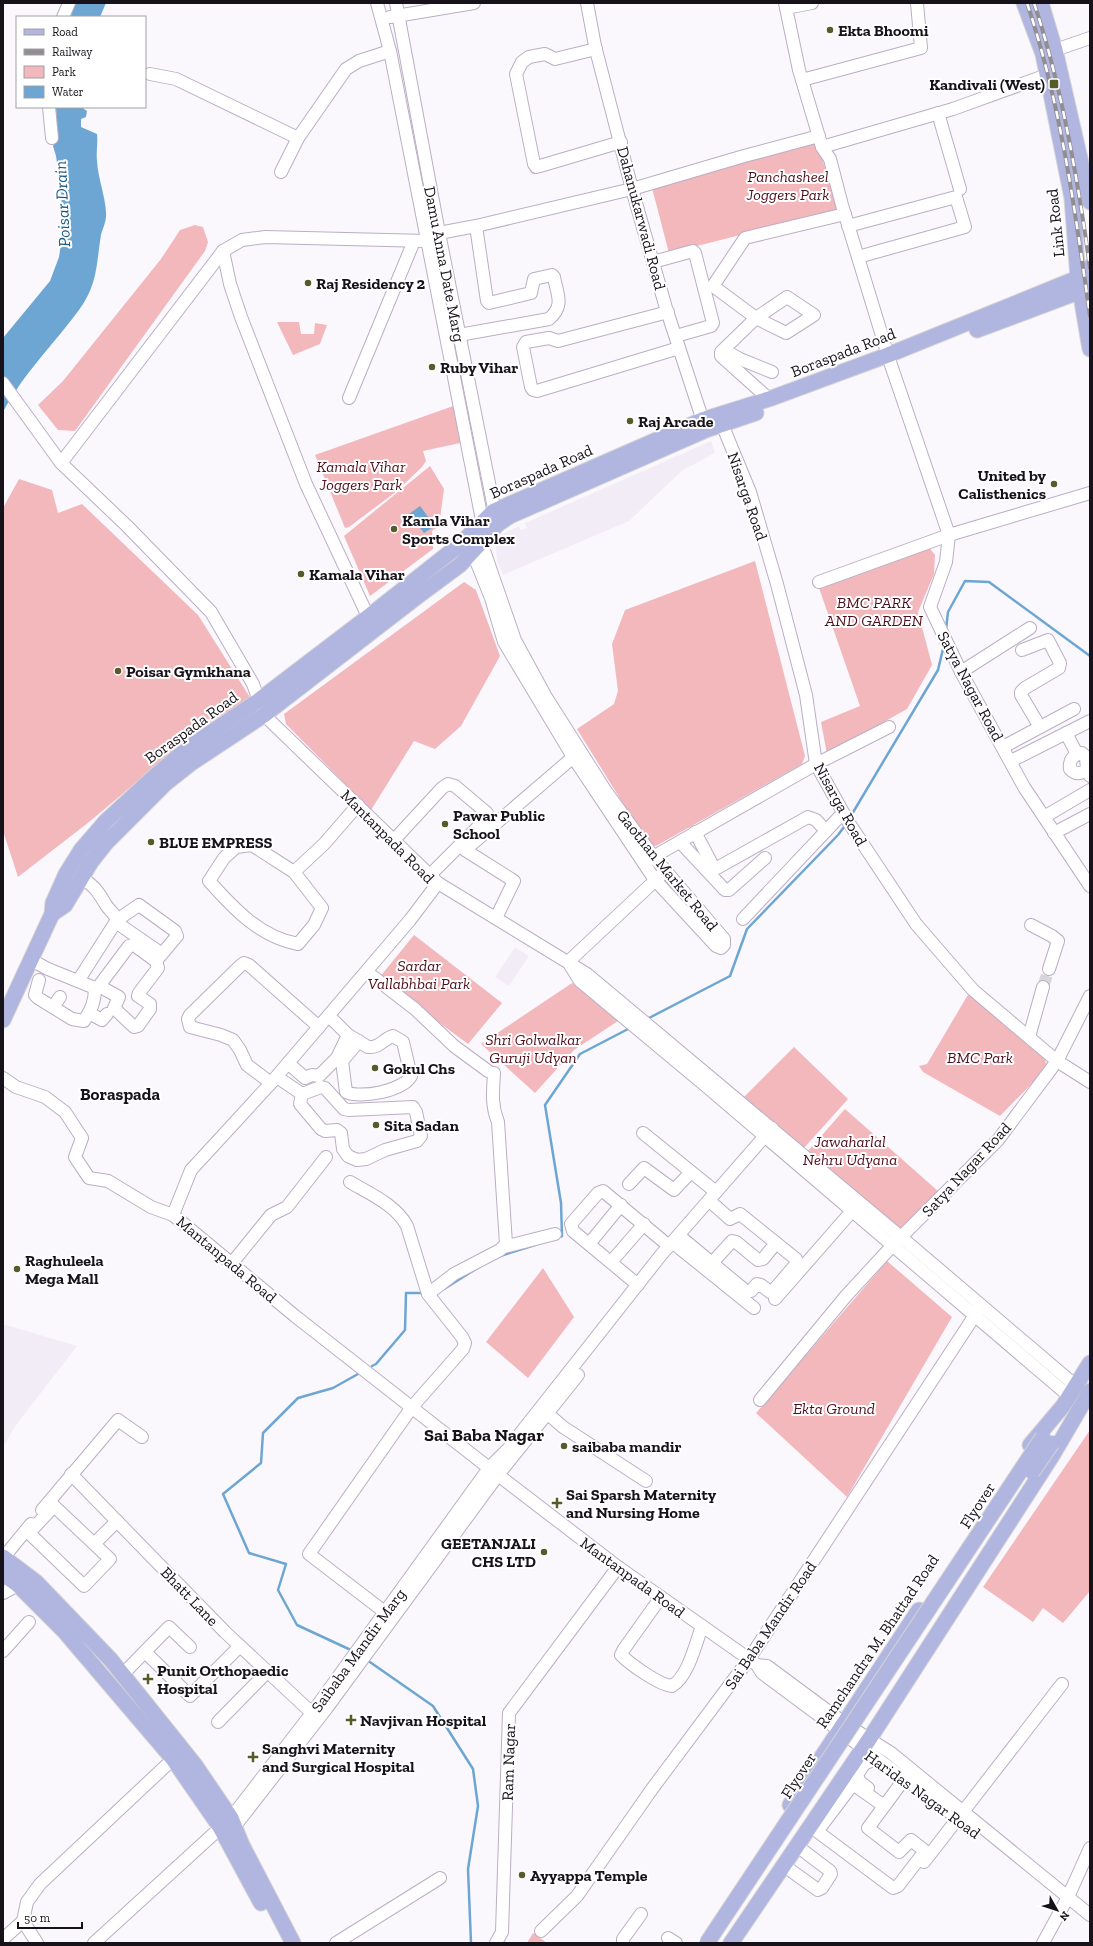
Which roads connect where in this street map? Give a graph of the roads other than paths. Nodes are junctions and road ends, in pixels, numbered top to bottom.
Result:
1 (69, 3) edge
2 (381, 3) edge
3 (396, 3) edge
4 (474, 3) edge
5 (587, 3) edge
6 (812, 3) edge
7 (917, 3) edge
8 (1024, 3) edge
9 (1041, 3) edge
10 (786, 5) edge
11 (63, 16) edge
12 (382, 17) junction
13 (398, 17) junction
14 (1090, 38) edge
15 (596, 49) junction
16 (1056, 50) junction
17 (390, 52) junction
18 (150, 74) dead end
19 (1047, 75) junction
20 (802, 80) junction
21 (49, 108) edge
22 (938, 113) junction
23 (52, 138) dead end
24 (298, 138) junction
25 (621, 142) junction
26 (820, 142) junction
27 (281, 172) dead end
28 (632, 189) junction
29 (960, 189) dead end
30 (1089, 194) edge
31 (847, 220) junction
32 (476, 226) junction
33 (439, 233) junction
34 (414, 241) junction
35 (428, 241) junction
36 (223, 251) junction
37 (858, 257) junction
38 (653, 262) junction
39 (1090, 267) edge
40 (1084, 290) edge
41 (668, 312) junction
42 (460, 335) junction
43 (676, 336) junction
44 (679, 348) junction
45 (1090, 349) edge
46 (724, 350) junction
47 (889, 358) junction
48 (772, 372) dead end
49 (3, 383) edge
50 (471, 395) junction
51 (349, 398) dead end
52 (459, 398) junction
53 (769, 399) junction
54 (720, 420) junction
55 (704, 425) junction
56 (61, 463) junction
57 (1090, 494) edge
58 (482, 531) junction
59 (949, 535) junction
60 (819, 582) dead end
61 (371, 624) junction
62 (1030, 628) dead end
63 (1022, 650) dead end
64 (961, 672) junction
65 (258, 701) junction
66 (1074, 709) dead end
67 (264, 715) junction
68 (1090, 721) edge
69 (890, 726) dead end
70 (1040, 727) junction
71 (1066, 733) junction
72 (1003, 748) junction
73 (577, 754) junction
74 (1077, 754) junction
75 (1011, 761) junction
76 (816, 764) junction
77 (1088, 773) edge
78 (1090, 790) edge
79 (358, 805) junction
80 (843, 812) junction
81 (1090, 814) edge
82 (1044, 817) junction
83 (826, 831) junction
84 (695, 832) junction
85 (1054, 833) junction
86 (103, 835) junction
87 (394, 840) junction
88 (680, 842) junction
89 (765, 858) dead end
90 (648, 860) junction
91 (294, 872) junction
92 (666, 872) junction
93 (81, 877) junction
94 (434, 879) junction
95 (655, 880) junction
96 (1090, 886) edge
97 (52, 914) junction
98 (496, 918) junction
99 (743, 919) dead end
100 (117, 920) junction
101 (1030, 925) dead end
102 (159, 957) junction
103 (32, 960) junction
104 (568, 962) junction
105 (1049, 969) tunnel mouth
106 (367, 972) junction
107 (39, 980) dead end
108 (78, 982) junction
109 (97, 987) junction
110 (1043, 987) tunnel mouth
111 (1090, 996) edge
112 (60, 997) dead end
113 (53, 1007) junction
114 (89, 1013) junction
115 (107, 1014) dead end
116 (329, 1016) junction
117 (3, 1020) edge
118 (319, 1027) junction
119 (348, 1034) junction
120 (1029, 1037) junction
121 (359, 1041) junction
122 (1056, 1061) junction
123 (288, 1063) junction
124 (3, 1078) edge
125 (276, 1078) junction
126 (1090, 1082) edge
127 (298, 1092) junction
128 (643, 1133) dead end
129 (771, 1135) junction
130 (326, 1157) dead end
131 (691, 1172) junction
132 (350, 1182) dead end
133 (629, 1184) dead end
134 (714, 1190) junction
135 (713, 1204) junction
136 (621, 1205) junction
137 (852, 1211) junction
138 (173, 1215) junction
139 (644, 1224) junction
140 (556, 1234) dead end
141 (679, 1234) junction
142 (897, 1241) junction
143 (776, 1243) junction
144 (589, 1244) junction
145 (504, 1247) junction
146 (611, 1262) junction
147 (232, 1263) junction
148 (712, 1263) junction
149 (638, 1285) junction
150 (428, 1294) junction
151 (775, 1299) dead end
152 (754, 1308) dead end
153 (978, 1311) junction
154 (1090, 1363) edge
155 (1090, 1391) edge
156 (760, 1400) dead end
157 (1071, 1400) junction
158 (412, 1407) junction
159 (548, 1414) junction
160 (142, 1437) dead end
161 (1048, 1440) junction
162 (494, 1472) junction
163 (72, 1474) junction
164 (646, 1481) dead end
165 (117, 1521) junction
166 (95, 1543) junction
167 (3, 1557) edge
168 (618, 1567) junction
169 (3, 1574) edge
170 (18, 1585) junction
171 (3, 1593) edge
172 (658, 1601) junction
173 (390, 1615) junction
174 (29, 1622) dead end
175 (700, 1630) junction
176 (240, 1646) junction
177 (190, 1647) dead end
178 (3, 1651) edge
179 (145, 1652) junction
180 (360, 1656) junction
181 (753, 1662) junction
182 (268, 1671) junction
183 (123, 1674) junction
184 (1062, 1684) dead end
185 (312, 1713) junction
186 (218, 1722) dead end
187 (841, 1727) junction
188 (866, 1744) junction
189 (173, 1759) junction
190 (873, 1760) dead end
191 (903, 1776) junction
192 (884, 1806) junction
193 (961, 1815) junction
194 (228, 1826) junction
195 (796, 1846) junction
196 (1090, 1848) edge
197 (784, 1865) junction
198 (914, 1876) dead end
199 (440, 1878) dead end
200 (1066, 1900) junction
201 (641, 1914) dead end
202 (1090, 1915) edge
203 (23, 1921) junction
204 (1090, 1923) edge
205 (541, 1931) dead end
206 (3, 1939) edge
207 (36, 1943) edge
208 (94, 1943) edge
209 (282, 1943) edge
210 (293, 1943) edge
211 (336, 1943) edge
212 (496, 1943) edge
213 (623, 1943) edge
214 (700, 1943) edge
215 (707, 1943) edge
216 (718, 1943) edge
217 (731, 1943) edge
218 (1043, 1943) edge

1 - 11 street
2 - 12 street, Damu Anna Date Marg
3 - 13 street, Damu Anna Date Marg
4 - 13 street
5 - 15 street, Dahanukarwadi Road
6 - 10 street
7 - 20 street
8 - 19 main road, Link Road
9 - 16 main road
10 - 20 street, Satya Nagar Road
12 - 13 street
12 - 17 street, Damu Anna Date Marg
13 - 33 street, Damu Anna Date Marg
14 - 16 street
15 - 25 street, Dahanukarwadi Road
15 - 25 street
16 - 30 main road
17 - 24 street
17 - 35 street, Damu Anna Date Marg
18 - 24 street
19 - 22 street
19 - 40 main road, Link Road
20 - 26 street, Satya Nagar Road
21 - 23 street
22 - 26 street
22 - 29 street
24 - 27 street
25 - 28 street, Dahanukarwadi Road
26 - 28 street
26 - 31 street, Satya Nagar Road
28 - 32 street
28 - 38 street, Dahanukarwadi Road
31 - 37 street, Satya Nagar Road
31 - 37 street
31 - 46 street
32 - 33 street
32 - 42 street
33 - 35 street
33 - 42 street, Damu Anna Date Marg
34 - 35 street
34 - 36 street
34 - 51 street
35 - 52 street, Damu Anna Date Marg
36 - 56 street
36 - 61 street
37 - 47 street, Satya Nagar Road
38 - 41 street, Dahanukarwadi Road
38 - 43 street
39 - 40 main road
40 - 45 main road, Link Road
40 - 47 main road, Boraspada Road
41 - 43 street, Dahanukarwadi Road
41 - 44 street
42 - 50 street, Damu Anna Date Marg
43 - 44 street, Dahanukarwadi Road
44 - 55 street, Dahanukarwadi Road
46 - 48 street
46 - 53 street
47 - 53 main road, Boraspada Road
47 - 54 main road, Boraspada Road
47 - 59 street, Satya Nagar Road
49 - 56 street, Mantanpada Road
50 - 52 street
50 - 58 street, Damu Anna Date Marg
52 - 58 street, Damu Anna Date Marg
53 - 54 main road, Boraspada Road
54 - 55 main road, Boraspada Road
54 - 76 street, Nisarga Road
55 - 58 main road, Boraspada Road
56 - 65 street, Mantanpada Road
57 - 59 street
58 - 61 main road, Boraspada Road
58 - 73 street, Gaothan Market Road
59 - 60 street
59 - 64 street, Satya Nagar Road
61 - 65 main road, Boraspada Road
61 - 67 main road, Boraspada Road
62 - 64 street
63 - 70 street
64 - 72 street, Satya Nagar Road
65 - 67 street, Mantanpada Road
65 - 86 main road, Boraspada Road
66 - 70 street
67 - 79 street, Mantanpada Road
67 - 86 main road, Boraspada Road
68 - 71 street
69 - 76 street
70 - 72 street
71 - 74 street
71 - 75 street
72 - 75 street, Satya Nagar Road
73 - 90 street, Gaothan Market Road
73 - 98 street
74 - 77 street
74 - 77 street
75 - 82 street, Satya Nagar Road
76 - 80 street, Nisarga Road
76 - 84 street
78 - 82 street
79 - 87 street, Mantanpada Road
79 - 91 street
80 - 83 street
80 - 120 street, Nisarga Road
81 - 85 street
82 - 85 street, Satya Nagar Road
83 - 84 street
83 - 99 street
84 - 88 street
85 - 96 street, Satya Nagar Road
86 - 93 main road, Boraspada Road
86 - 97 main road, Boraspada Road
87 - 94 street, Mantanpada Road
87 - 94 street
88 - 89 street
88 - 90 street
90 - 92 street, Gaothan Market Road
90 - 95 street, Gaothan Market Road
91 - 91 street
92 - 95 street
92 - 95 street, Gaothan Market Road
93 - 97 main road, Boraspada Road
93 - 100 street
94 - 98 street
94 - 106 street, Mantanpada Road
95 - 104 street
97 - 103 main road, Boraspada Road
98 - 104 street
100 - 102 street
100 - 102 street
100 - 108 street
101 - 105 street
102 - 109 street
102 - 109 street
103 - 108 street
103 - 117 main road, Boraspada Road
104 - 129 street
106 - 116 street, Mantanpada Road
106 - 145 street
107 - 113 street
108 - 109 street
109 - 114 street
110 - 120 street
111 - 122 street, Satya Nagar Road
112 - 113 street
113 - 114 street
114 - 115 street
116 - 118 street, Mantanpada Road
116 - 119 street
118 - 123 street, Mantanpada Road
118 - 125 street
119 - 121 street
119 - 123 street
120 - 122 street, Nisarga Road
121 - 121 street
122 - 126 street, Nisarga Road
122 - 142 street, Satya Nagar Road
123 - 125 street, Mantanpada Road
124 - 138 street
125 - 127 street
125 - 138 street, Mantanpada Road
127 - 127 street
128 - 131 street
129 - 134 street
129 - 135 street
129 - 137 street
129 - 142 street
130 - 147 street
131 - 133 street
131 - 134 street
132 - 150 street
134 - 141 street
135 - 141 street
135 - 143 street
136 - 139 street
136 - 144 street
136 - 144 street
137 - 142 street
137 - 151 street
138 - 147 street, Mantanpada Road
139 - 141 street
139 - 146 street
140 - 145 street
141 - 148 street
141 - 149 street
141 - 152 street
141 - 159 street
142 - 153 street
142 - 156 street, Satya Nagar Road
143 - 148 street
143 - 148 street
144 - 146 street
145 - 150 street
146 - 149 street
147 - 158 street, Mantanpada Road
149 - 162 street
150 - 158 street
153 - 157 street
153 - 181 street, Sai Baba Mandir Road
154 - 157 main road, Ramchandra M. Bhattad Road
155 - 157 main road, Ramchandra M. Bhattad Road
157 - 161 main road, Flyover
157 - 187 main road, Ramchandra M. Bhattad Road
157 - 188 main road, Ramchandra M. Bhattad Road
158 - 162 street, Mantanpada Road
158 - 173 street
159 - 162 street
159 - 164 street
160 - 163 street
161 - 215 main road, Flyover, bridge
161 - 216 main road, Flyover, bridge
162 - 168 street, Mantanpada Road
162 - 173 street, Saibaba Mandir Marg
163 - 165 street, Bhatt Lane
163 - 167 street
165 - 166 street
165 - 176 street, Bhatt Lane
166 - 166 street
167 - 183 main road
168 - 172 street, Mantanpada Road
168 - 212 street, Ram Nagar
169 - 170 main road
170 - 171 street
170 - 189 main road
172 - 175 street, Mantanpada Road
172 - 175 street
173 - 180 street, Saibaba Mandir Marg
174 - 178 street
175 - 181 street, Mantanpada Road
176 - 179 street
176 - 182 street, Bhatt Lane
177 - 179 street
179 - 183 street
180 - 185 street, Saibaba Mandir Marg
180 - 194 street, Saibaba Mandir Marg
181 - 187 street, Haridas Nagar Road
181 - 205 street, Sai Baba Mandir Road
182 - 185 street, Bhatt Lane
182 - 186 street
183 - 194 main road
184 - 193 street
185 - 194 street, Saibaba Mandir Marg
187 - 188 street, Haridas Nagar Road
187 - 214 main road, Ramchandra M. Bhattad Road
188 - 191 street, Haridas Nagar Road
188 - 193 street, Haridas Nagar Road
188 - 195 main road, Ramchandra M. Bhattad Road
189 - 194 main road
189 - 203 street
190 - 191 street
191 - 192 street
191 - 193 street, Haridas Nagar Road
192 - 192 street
193 - 198 street
193 - 200 street, Haridas Nagar Road
194 - 208 street
194 - 209 main road
194 - 210 main road
195 - 197 main road, Ramchandra M. Bhattad Road
195 - 197 street
196 - 200 street
197 - 217 main road, Ramchandra M. Bhattad Road
199 - 211 street
200 - 202 street, Haridas Nagar Road
200 - 204 street, Haridas Nagar Road
200 - 218 street
201 - 213 street
203 - 206 street
203 - 207 street

